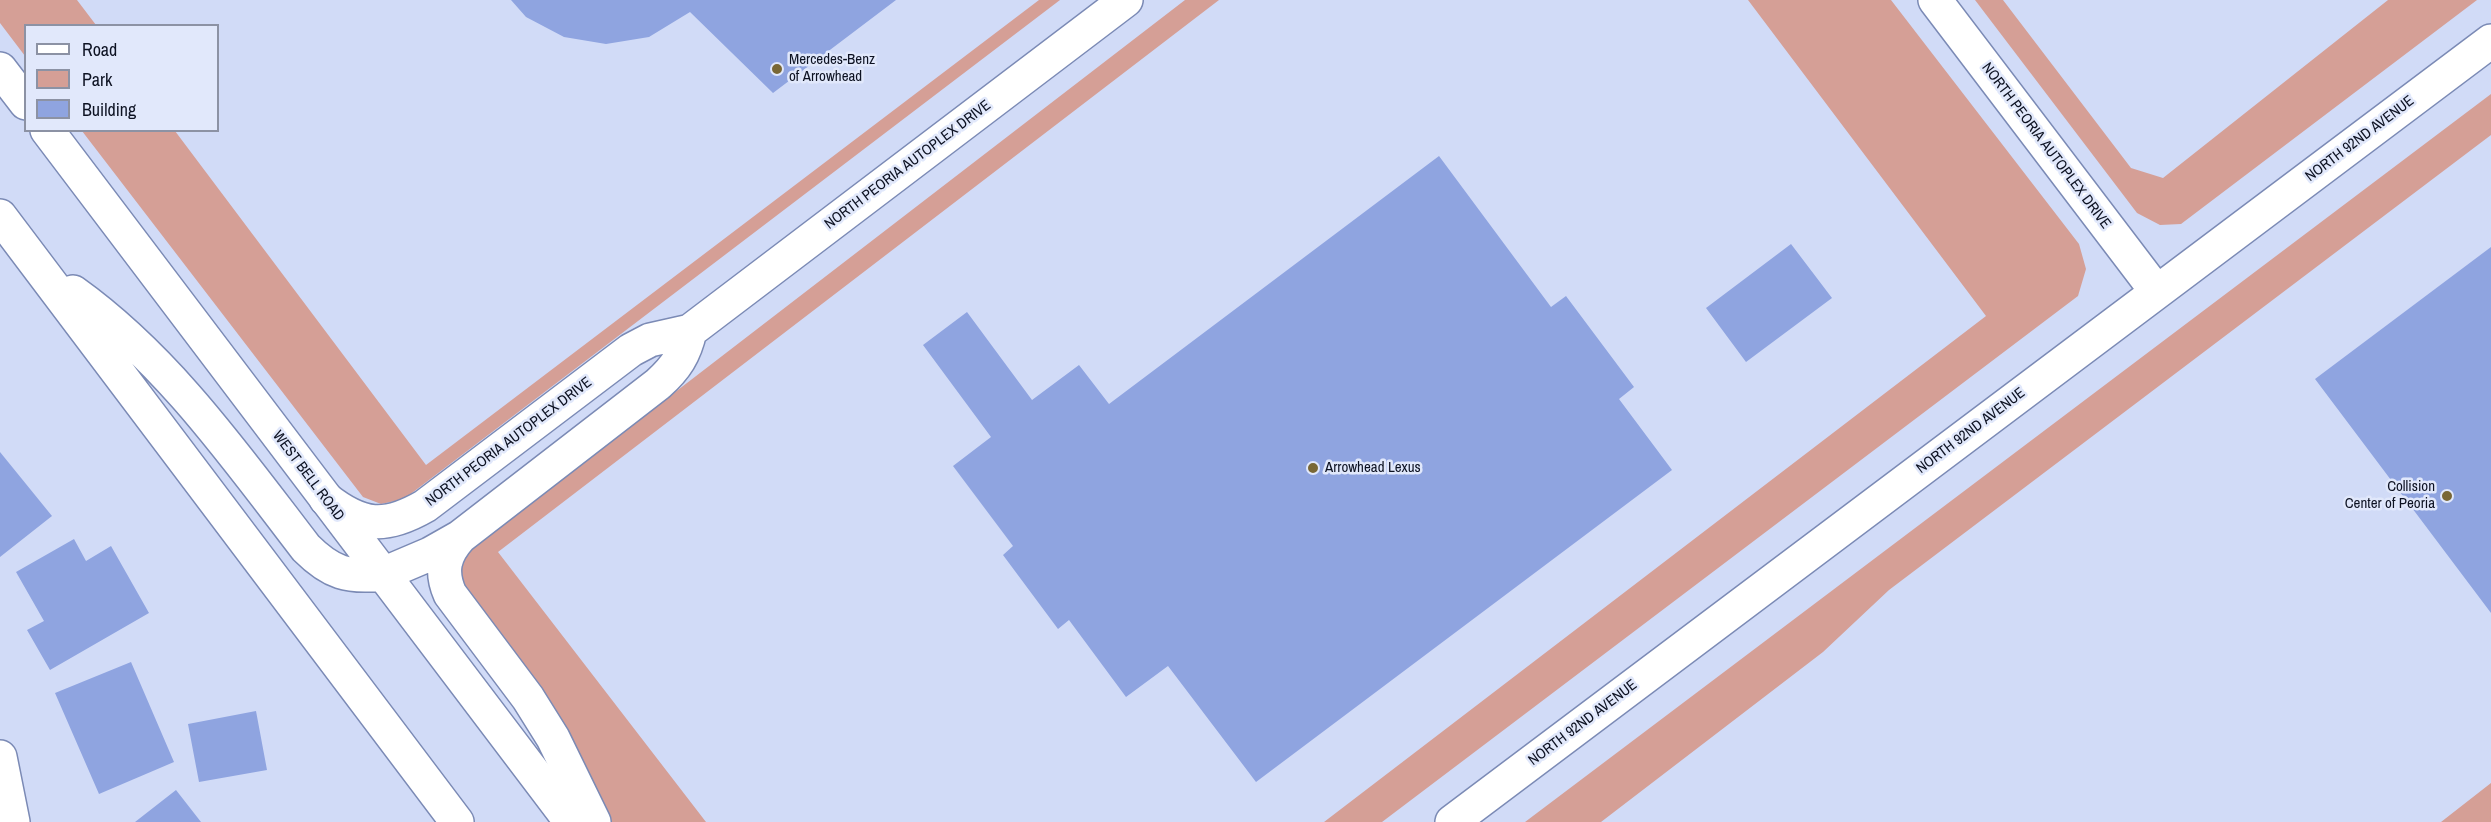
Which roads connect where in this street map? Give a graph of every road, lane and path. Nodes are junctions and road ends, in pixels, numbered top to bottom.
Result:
1 (1126, 0) edge
2 (1935, 0) edge
3 (2491, 41) edge
4 (0, 69) edge
5 (24, 100) edge
6 (49, 132) edge
7 (0, 216) edge
8 (41, 270) junction
9 (2157, 292) junction
10 (690, 331) junction
11 (324, 498) junction
12 (460, 537) junction
13 (382, 574) junction
14 (0, 757) edge
15 (13, 822) edge
16 (457, 822) edge
17 (571, 822) edge
18 (594, 822) edge
19 (1452, 822) edge

1 - 10 street, NORTH PEORIA AUTOPLEX DRIVE
2 - 9 street, NORTH PEORIA AUTOPLEX DRIVE
3 - 9 street, NORTH 92ND AVENUE
4 - 5 street
6 - 11 street, WEST BELL ROAD
7 - 8 street
8 - 13 street
8 - 16 street
9 - 19 street, NORTH 92ND AVENUE
10 - 11 street, NORTH PEORIA AUTOPLEX DRIVE
10 - 12 street
11 - 13 street, WEST BELL ROAD
12 - 13 street
12 - 18 street
13 - 17 street, WEST BELL ROAD
14 - 15 street

